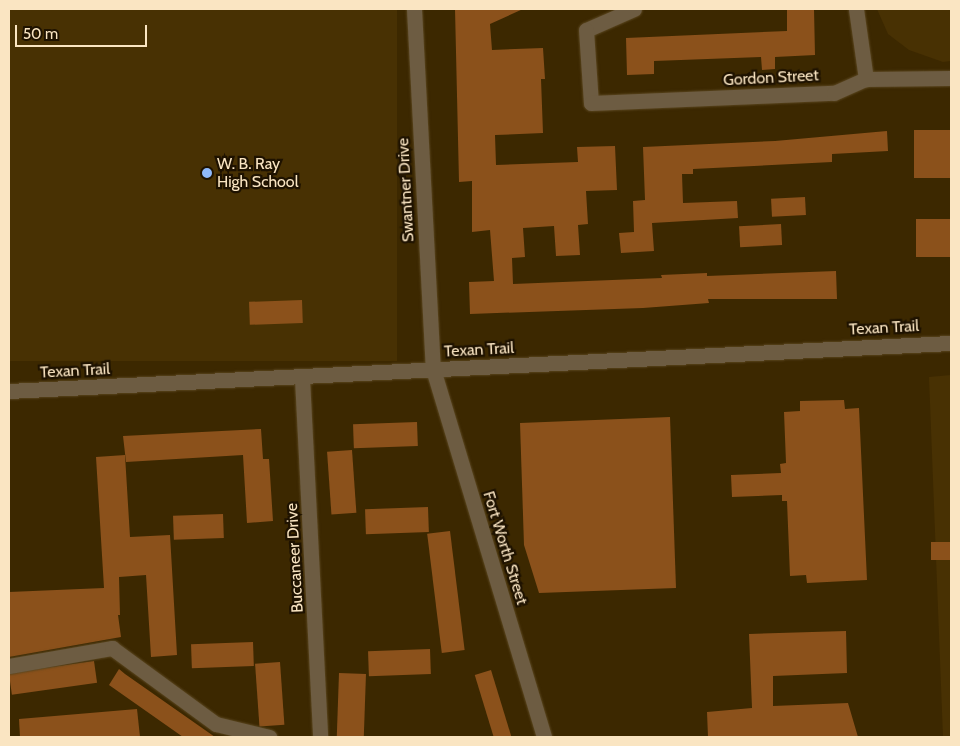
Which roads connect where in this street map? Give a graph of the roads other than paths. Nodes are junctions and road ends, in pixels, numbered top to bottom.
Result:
1 (414, 9) edge
2 (634, 9) edge
3 (856, 9) edge
4 (951, 78) edge
5 (866, 80) junction
6 (951, 342) edge
7 (434, 369) junction
8 (302, 378) junction
9 (9, 391) edge
10 (9, 666) edge
11 (269, 737) edge
12 (320, 737) edge
13 (544, 737) edge

1 - 7 street, Swantner Drive
2 - 5 street, Gordon Street
3 - 5 street
4 - 5 street, Gordon Street
6 - 7 street, Texan Trail
7 - 8 street, Texan Trail
7 - 13 street, Fort Worth Street
8 - 9 street, Texan Trail
8 - 12 street, Buccaneer Drive
10 - 11 street

